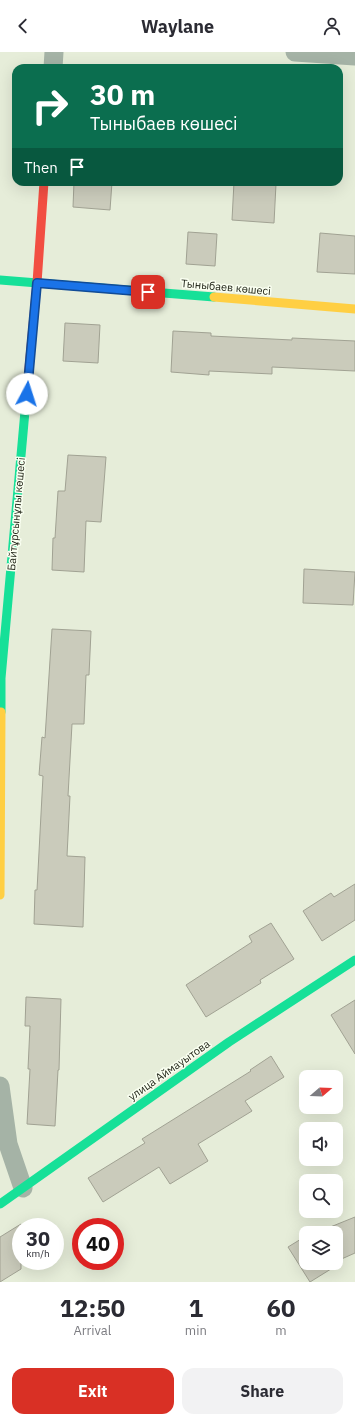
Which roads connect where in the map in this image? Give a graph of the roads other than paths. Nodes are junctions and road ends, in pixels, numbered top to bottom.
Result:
1 (54, 52) edge
2 (295, 52) edge
3 (355, 56) edge
4 (53, 64) edge
5 (44, 186) edge
6 (0, 280) edge
7 (37, 283) junction
8 (355, 309) edge
9 (0, 895) edge
10 (355, 960) edge
11 (0, 1086) edge
12 (23, 1188) junction
13 (0, 1204) edge

1 - 4 street
2 - 3 street
5 - 7 street, Байтұрсынұлы көшесі
6 - 7 street, Тыныбаев көшесі
7 - 8 street, Тыныбаев көшесі
7 - 9 street, Байтұрсынұлы көшесі
10 - 12 street, улица Аймауытова
11 - 12 street
12 - 13 street, улица Аймауытова

